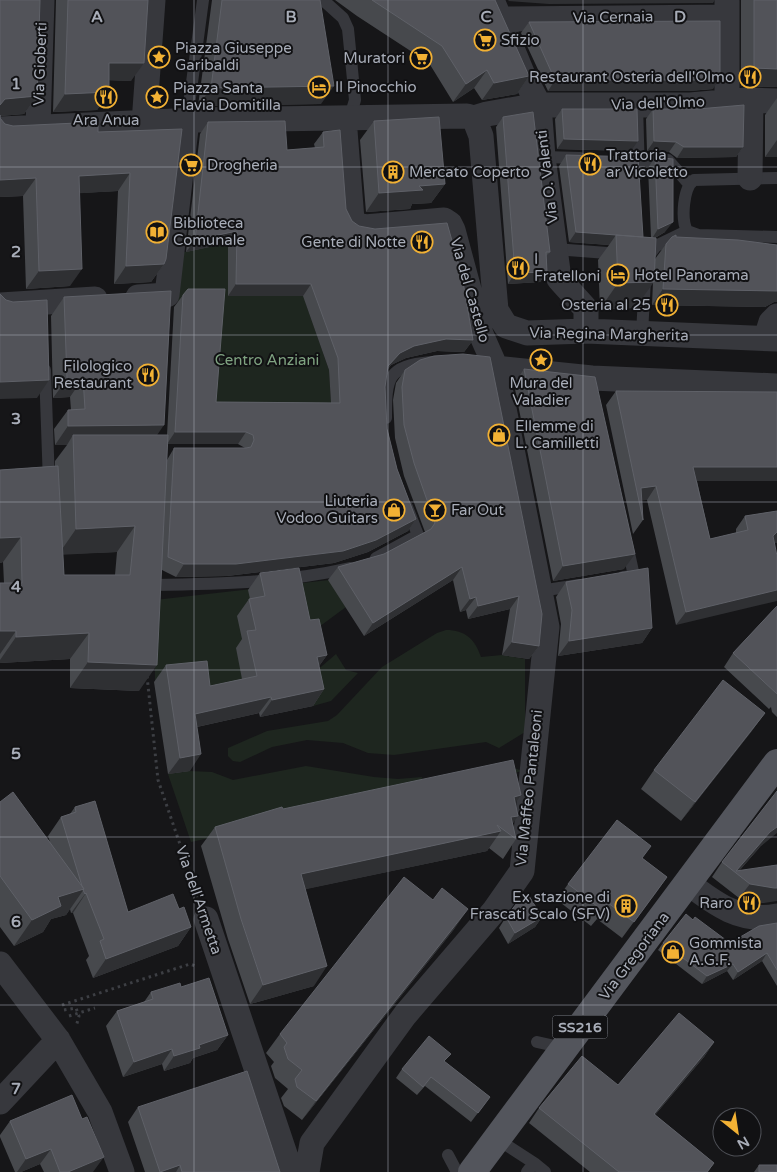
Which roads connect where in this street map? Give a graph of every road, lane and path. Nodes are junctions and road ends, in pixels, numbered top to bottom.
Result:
1 (42, 0) edge
2 (153, 0) edge
3 (203, 0) edge
4 (323, 0) edge
5 (495, 9) edge
6 (727, 9) edge
7 (739, 101) junction
8 (777, 101) edge
9 (539, 105) junction
10 (637, 105) junction
11 (344, 118) junction
12 (474, 118) junction
13 (187, 120) junction
14 (144, 123) junction
15 (38, 127) junction
16 (0, 129) edge
17 (540, 157) junction
18 (591, 158) edge
19 (619, 160) edge
20 (638, 160) junction
21 (750, 178) junction
22 (777, 178) edge
23 (689, 184) junction
24 (640, 189) edge
25 (687, 231) junction
26 (777, 237) edge
27 (643, 243) edge
28 (555, 249) junction
29 (647, 256) junction
30 (0, 305) edge
31 (777, 316) edge
32 (586, 331) junction
33 (642, 333) junction
34 (772, 338) edge
35 (44, 359) edge
36 (448, 360) edge
37 (489, 365) junction
38 (777, 386) edge
39 (386, 431) edge
40 (402, 494) edge
41 (49, 500) edge
42 (624, 528) edge
43 (615, 579) edge
44 (596, 582) edge
45 (151, 585) edge
46 (540, 591) junction
47 (148, 667) edge
48 (777, 763) edge
49 (688, 883) junction
50 (775, 917) edge
51 (206, 919) joint
52 (0, 964) edge
53 (205, 971) dead end
54 (64, 1003) dead end
55 (94, 1008) dead end
56 (69, 1016) dead end
57 (58, 1040) junction
58 (537, 1042) dead end
59 (564, 1048) junction
60 (0, 1102) edge
61 (497, 1139) junction
62 (448, 1155) dead end
63 (530, 1168) edge
64 (122, 1172) edge
65 (291, 1172) edge
66 (306, 1172) edge
67 (457, 1172) edge
68 (472, 1172) edge
69 (545, 1172) edge

1 - 15 street, Via Gioberti
2 - 14 street
3 - 13 lane
4 - 11 lane
5 - 6 street, Via Cernaia
5 - 9 street
6 - 7 street
7 - 8 street, Via dell'Olmo
7 - 10 street, Via dell'Olmo
7 - 21 street
9 - 10 street, Via dell'Olmo
9 - 12 street, Via dell'Olmo
9 - 17 street, Via O. Valenti
10 - 20 lane
11 - 12 street, Via dell'Olmo
11 - 13 street, Via dell'Olmo
11 - 37 street, Via del Castello
12 - 32 street, Via Regina Margherita
13 - 14 street
13 - 30 street
14 - 15 street
15 - 16 street
17 - 18 lane
17 - 28 street, Via O. Valenti
19 - 20 lane
20 - 23 lane
20 - 24 lane
21 - 22 lane
21 - 23 lane
23 - 25 lane
25 - 26 lane
25 - 29 lane
27 - 29 lane
28 - 29 lane
28 - 32 street, Via O. Valenti
29 - 33 lane
31 - 34 street
32 - 33 street, Via Regina Margherita
33 - 34 street, Via Regina Margherita
35 - 41 lane
36 - 39 lane
37 - 38 street
37 - 46 street, Via Maffeo Pantaleoni
40 - 45 lane
42 - 43 lane
44 - 46 lane
46 - 66 street, Via Maffeo Pantaleoni
47 - 51 path, Via dell'Armetta
48 - 49 main road, Via Gregoriana / SS216
49 - 50 street
49 - 59 main road, Via Gregoriana / SS216
51 - 65 street, Via dell'Armetta
52 - 57 street
53 - 54 path
55 - 56 path
57 - 60 street
57 - 64 street
58 - 59 lane
59 - 61 main road, Via Gregoriana / SS216
61 - 63 lane
61 - 68 main road, Via Gregoriana / SS216
62 - 67 lane
63 - 69 lane

